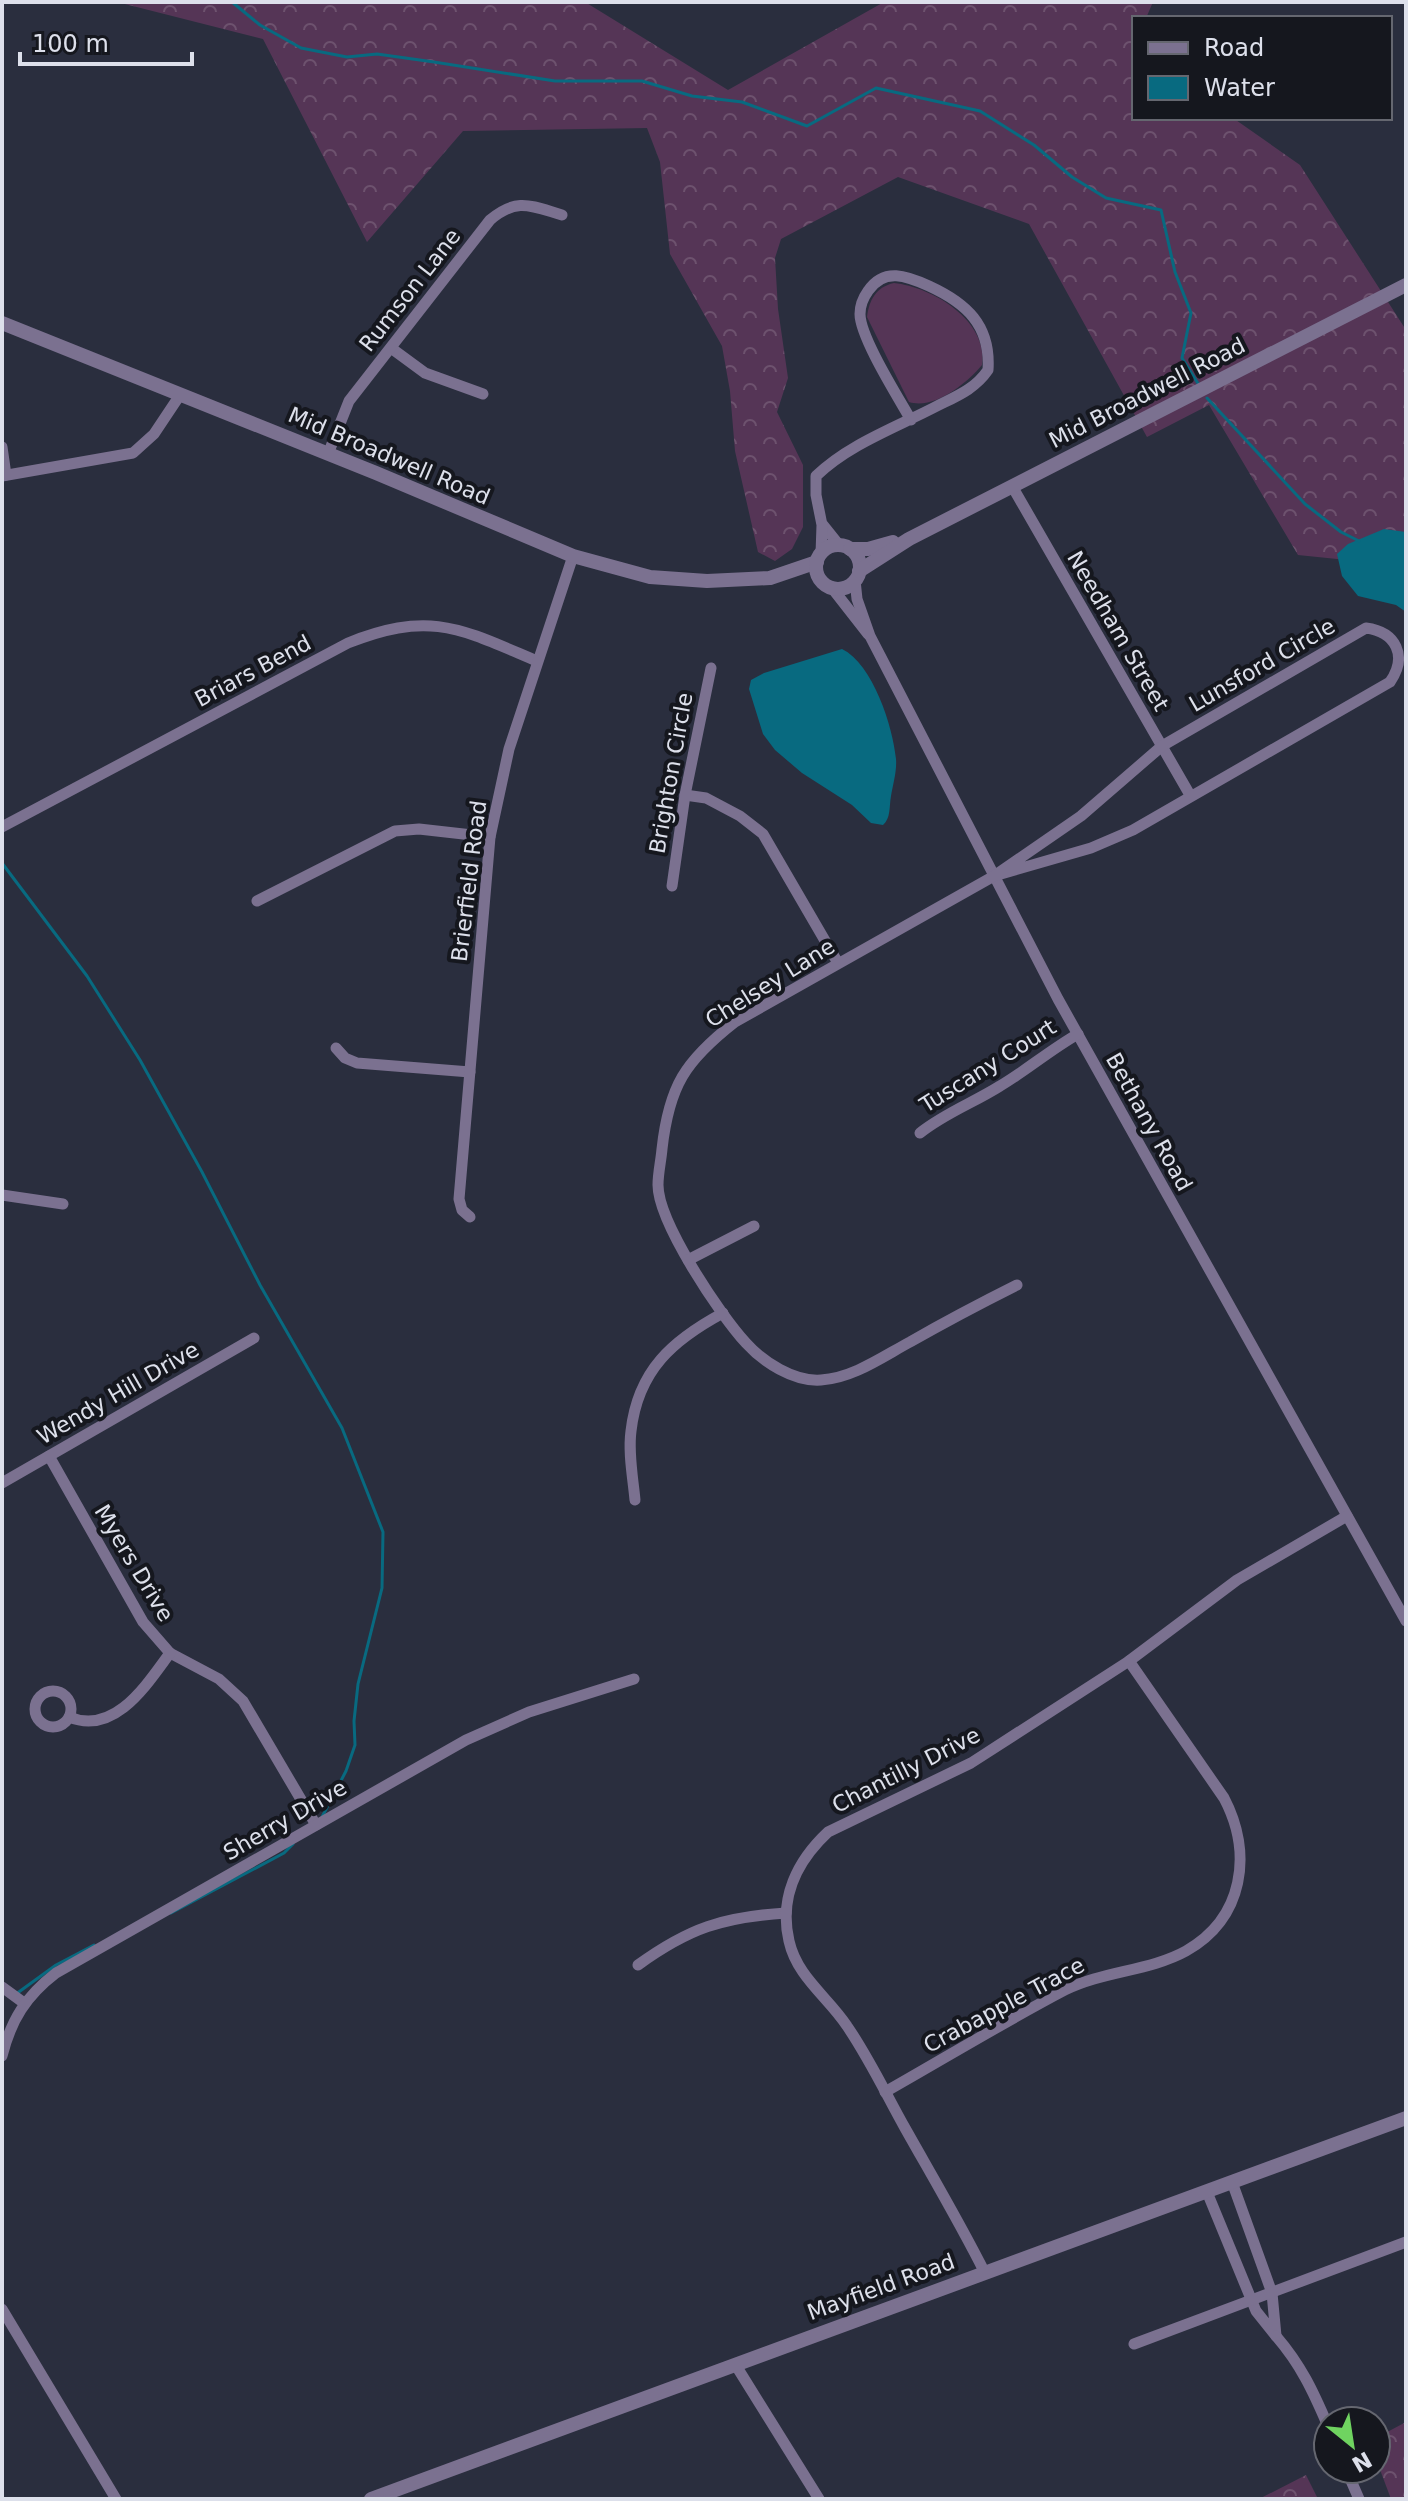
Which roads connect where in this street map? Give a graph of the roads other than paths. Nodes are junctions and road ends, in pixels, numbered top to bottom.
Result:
1 (562, 215) dead end
2 (1406, 285) edge
3 (2, 323) edge
4 (391, 348) junction
5 (483, 394) dead end
6 (180, 395) junction
7 (911, 420) junction
8 (2, 447) edge
9 (328, 454) junction
10 (4, 475) edge
11 (1012, 486) junction
12 (822, 525) junction
13 (909, 539) junction
14 (845, 547) junction
15 (573, 556) junction
16 (819, 558) junction
17 (857, 576) junction
18 (770, 578) junction
19 (827, 584) junction
20 (870, 636) junction
21 (537, 661) junction
22 (711, 668) dead end
23 (1162, 746) junction
24 (685, 795) junction
25 (1190, 795) junction
26 (2, 827) edge
27 (490, 837) junction
28 (994, 876) junction
29 (672, 886) dead end
30 (257, 901) dead end
31 (838, 963) junction
32 (1078, 1034) junction
33 (336, 1048) dead end
34 (470, 1072) junction
35 (920, 1133) dead end
36 (2, 1195) edge
37 (63, 1204) dead end
38 (470, 1217) dead end
39 (754, 1226) dead end
40 (688, 1260) junction
41 (1017, 1285) dead end
42 (723, 1313) junction
43 (254, 1338) dead end
44 (49, 1456) junction
45 (2, 1483) edge
46 (635, 1500) dead end
47 (1347, 1516) junction
48 (1406, 1621) edge
49 (170, 1653) junction
50 (1129, 1661) junction
51 (634, 1679) dead end
52 (69, 1717) dead end
53 (316, 1825) junction
54 (786, 1913) junction
55 (638, 1965) dead end
56 (2, 1987) edge
57 (24, 2003) junction
58 (2, 2056) edge
59 (885, 2092) junction
60 (1406, 2118) edge
61 (1232, 2182) junction
62 (1207, 2192) junction
63 (1406, 2242) edge
64 (985, 2273) junction
65 (1272, 2293) junction
66 (1251, 2300) junction
67 (2, 2309) edge
68 (1276, 2336) junction
69 (1134, 2344) dead end
70 (735, 2364) junction
71 (1319, 2405) edge
72 (116, 2499) edge
73 (371, 2499) edge
74 (819, 2499) edge

1 - 4 street, Rumson Lane
2 - 11 street, Mid Broadwell Road
3 - 6 street, Mid Broadwell Road
4 - 5 street
4 - 9 street, Rumson Lane
6 - 9 street, Mid Broadwell Road
6 - 10 street
7 - 7 street
7 - 12 street
8 - 10 street
9 - 15 street, Mid Broadwell Road
11 - 13 street, Mid Broadwell Road
11 - 23 street, Needham Street
12 - 14 street
12 - 16 street
13 - 14 street, Mid Broadwell Road
13 - 17 street, Mid Broadwell Road
14 - 16 street
14 - 17 street
15 - 18 street, Mid Broadwell Road
15 - 21 street, Brierfield Road
16 - 18 street, Mid Broadwell Road
16 - 19 street
17 - 19 street
17 - 20 street, Bethany Road
18 - 19 street, Mid Broadwell Road
19 - 20 street, Bethany Road
20 - 28 street, Bethany Road
21 - 26 street, Briars Bend
21 - 27 street, Brierfield Road
22 - 24 street, Brighton Circle
23 - 25 street, Needham Street
23 - 25 street, Lunsford Circle
23 - 28 street, Lunsford Circle
24 - 29 street, Brighton Circle
24 - 31 street
25 - 28 street, Lunsford Circle
27 - 30 street
27 - 34 street, Brierfield Road
28 - 31 street, Chelsey Lane
28 - 32 street, Bethany Road
31 - 40 street, Chelsey Lane
32 - 35 street, Tuscany Court
32 - 47 street, Bethany Road
33 - 34 street
34 - 38 street, Brierfield Road
36 - 37 street
39 - 40 street
40 - 42 street, Chelsey Lane
41 - 42 street, Chelsey Lane
42 - 46 street
43 - 44 street, Wendy Hill Drive
44 - 45 street, Wendy Hill Drive
44 - 49 street, Myers Drive
47 - 48 street, Bethany Road
47 - 50 street, Chantilly Drive
49 - 52 street
49 - 53 street, Myers Drive
50 - 54 street, Chantilly Drive
50 - 59 street, Crabapple Trace
51 - 53 street, Sherry Drive
53 - 57 street, Sherry Drive
54 - 55 street
54 - 59 street, Chantilly Drive
56 - 57 street
57 - 58 street, Sherry Drive
59 - 64 street, Chantilly Drive
60 - 61 street, Mayfield Road
61 - 62 street, Mayfield Road
61 - 65 street
62 - 64 street, Mayfield Road
62 - 66 street
63 - 65 street
64 - 70 street, Mayfield Road
65 - 66 street
65 - 68 street
66 - 68 street
66 - 69 street
67 - 72 street
68 - 71 street
70 - 73 street, Mayfield Road
70 - 74 street

